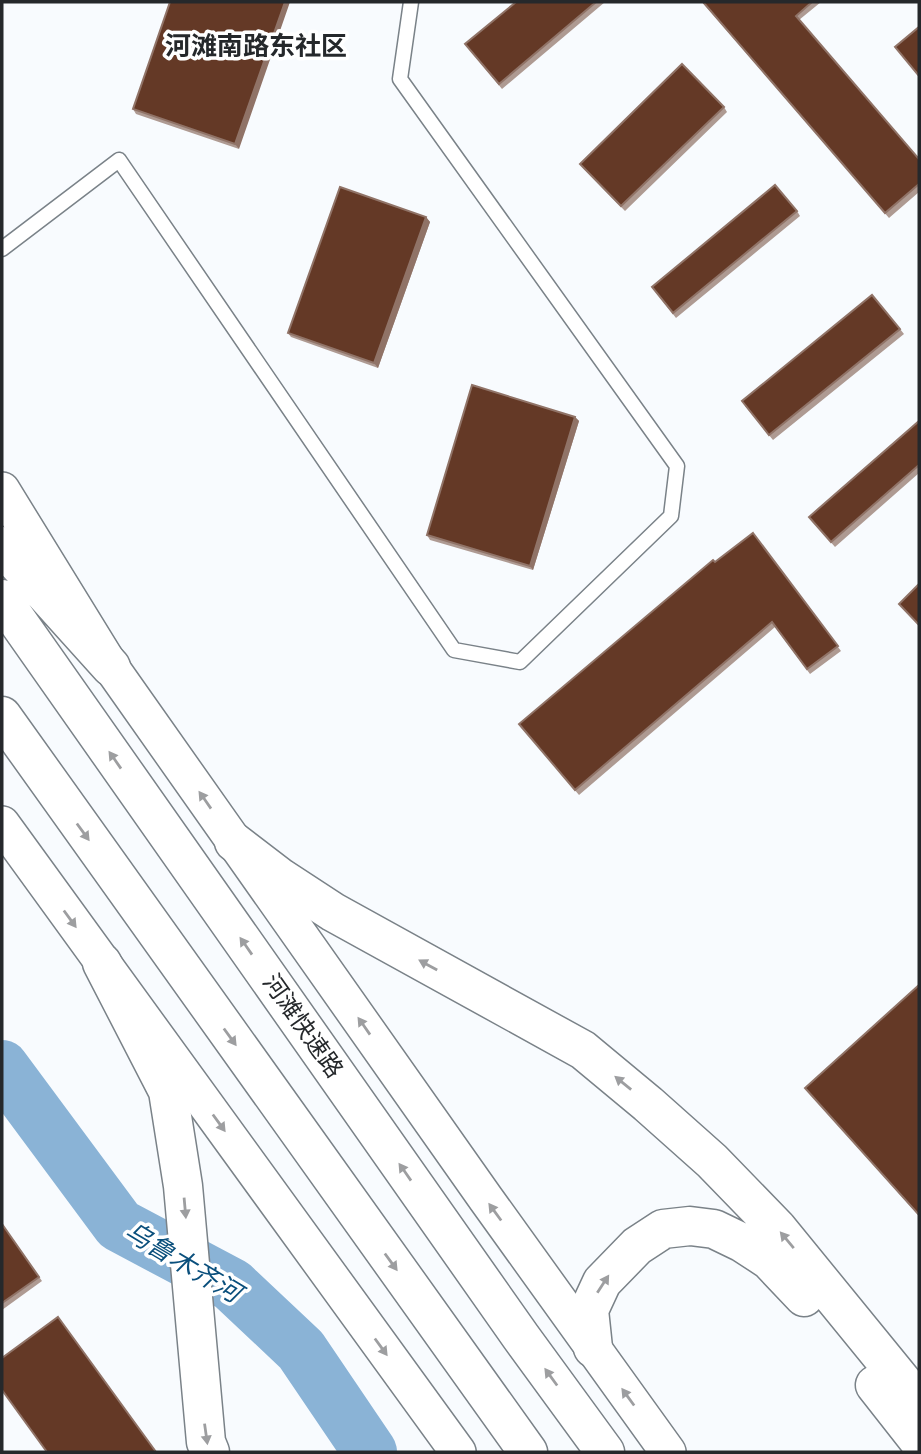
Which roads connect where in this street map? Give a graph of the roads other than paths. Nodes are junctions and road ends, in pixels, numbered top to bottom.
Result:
1 (411, 2) edge
2 (2, 249) edge
3 (2, 490) edge
4 (2, 546) edge
5 (2, 599) edge
6 (111, 667) junction
7 (2, 716) edge
8 (2, 824) edge
9 (234, 842) junction
10 (102, 963) junction
11 (822, 1299) junction
12 (593, 1348) junction
13 (919, 1402) edge
14 (919, 1441) edge
15 (210, 1452) edge
16 (458, 1452) edge
17 (528, 1452) edge
18 (605, 1452) edge
19 (668, 1452) edge

1 - 2 lane
3 - 6 street
4 - 6 highway
18 -> 5 highway, 河滩快速路
9 -> 6 street
7 -> 17 highway
8 -> 10 street
11 -> 9 highway
12 -> 9 street
10 -> 15 highway
10 -> 16 street
12 -> 11 highway
11 - 13 highway
11 - 14 highway
19 -> 12 street

